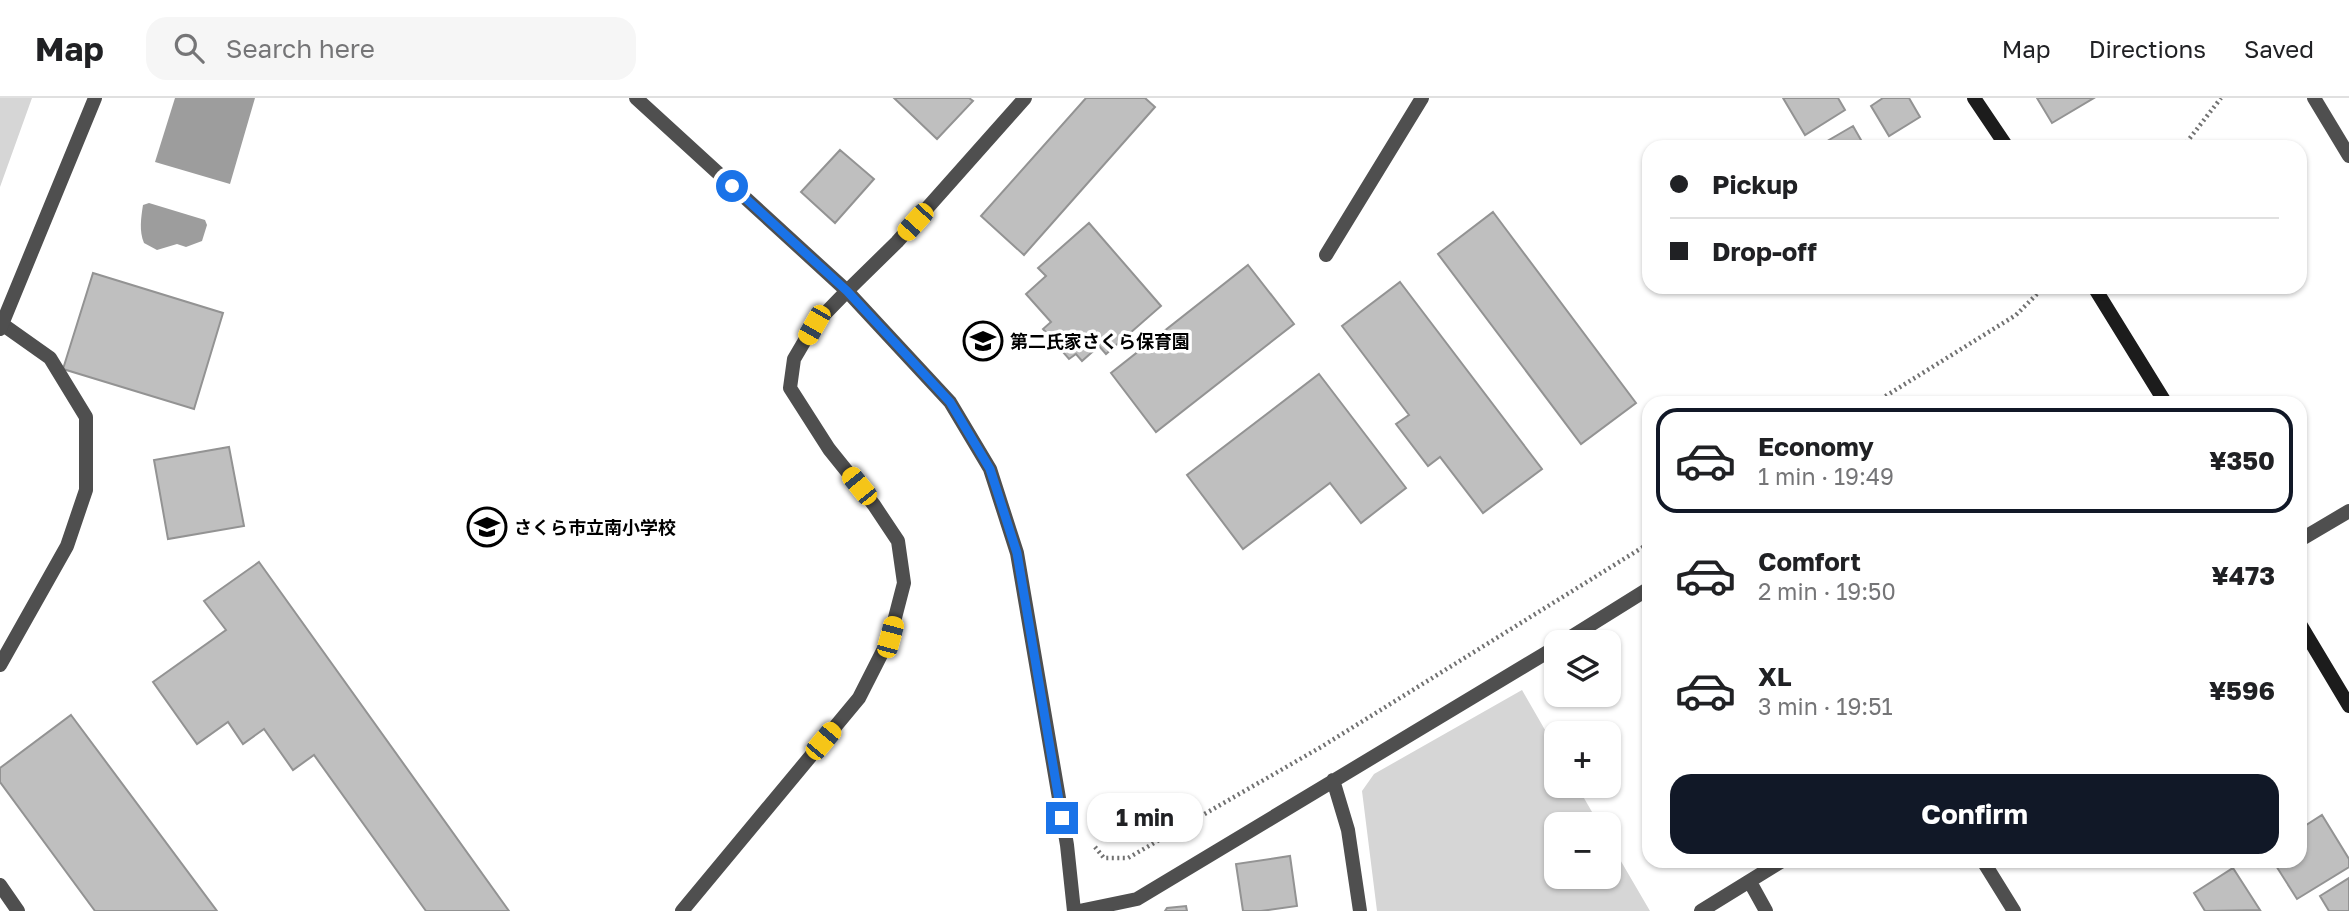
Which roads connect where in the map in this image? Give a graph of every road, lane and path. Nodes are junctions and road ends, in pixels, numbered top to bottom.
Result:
1 (95, 98) edge
2 (636, 98) edge
3 (1025, 98) edge
4 (1423, 98) edge
5 (1975, 98) edge
6 (2221, 98) edge
7 (2314, 98) edge
8 (2002, 140) edge
9 (2188, 140) edge
10 (2349, 156) edge
11 (1326, 255) dead end
12 (847, 291) junction
13 (2036, 294) edge
14 (2098, 294) edge
15 (1, 327) edge
16 (1886, 396) edge
17 (2161, 396) edge
18 (2349, 511) edge
19 (2307, 536) edge
20 (1642, 548) edge
21 (1642, 593) edge
22 (1582, 630) edge
23 (2307, 636) edge
24 (1544, 654) edge
25 (0, 665) edge
26 (2349, 706) edge
27 (1333, 780) junction
28 (1091, 842) dead end
29 (1771, 868) edge
30 (1987, 868) edge
31 (1750, 881) junction
32 (0, 885) edge
33 (18, 911) edge
34 (681, 911) edge
35 (1076, 911) edge
36 (1360, 911) edge
37 (1701, 911) edge
38 (1766, 911) edge
39 (2014, 911) edge

1 - 15 street
2 - 12 street
3 - 12 street
4 - 11 street
5 - 8 street
6 - 9 path
7 - 10 street
12 - 34 street
12 - 35 street
13 - 16 path
14 - 17 street
15 - 25 street
18 - 19 street
20 - 28 path
21 - 22 street
23 - 26 street
24 - 27 street
27 - 35 street
27 - 36 street
29 - 31 street
30 - 39 street
31 - 37 street
31 - 38 street
32 - 33 street

